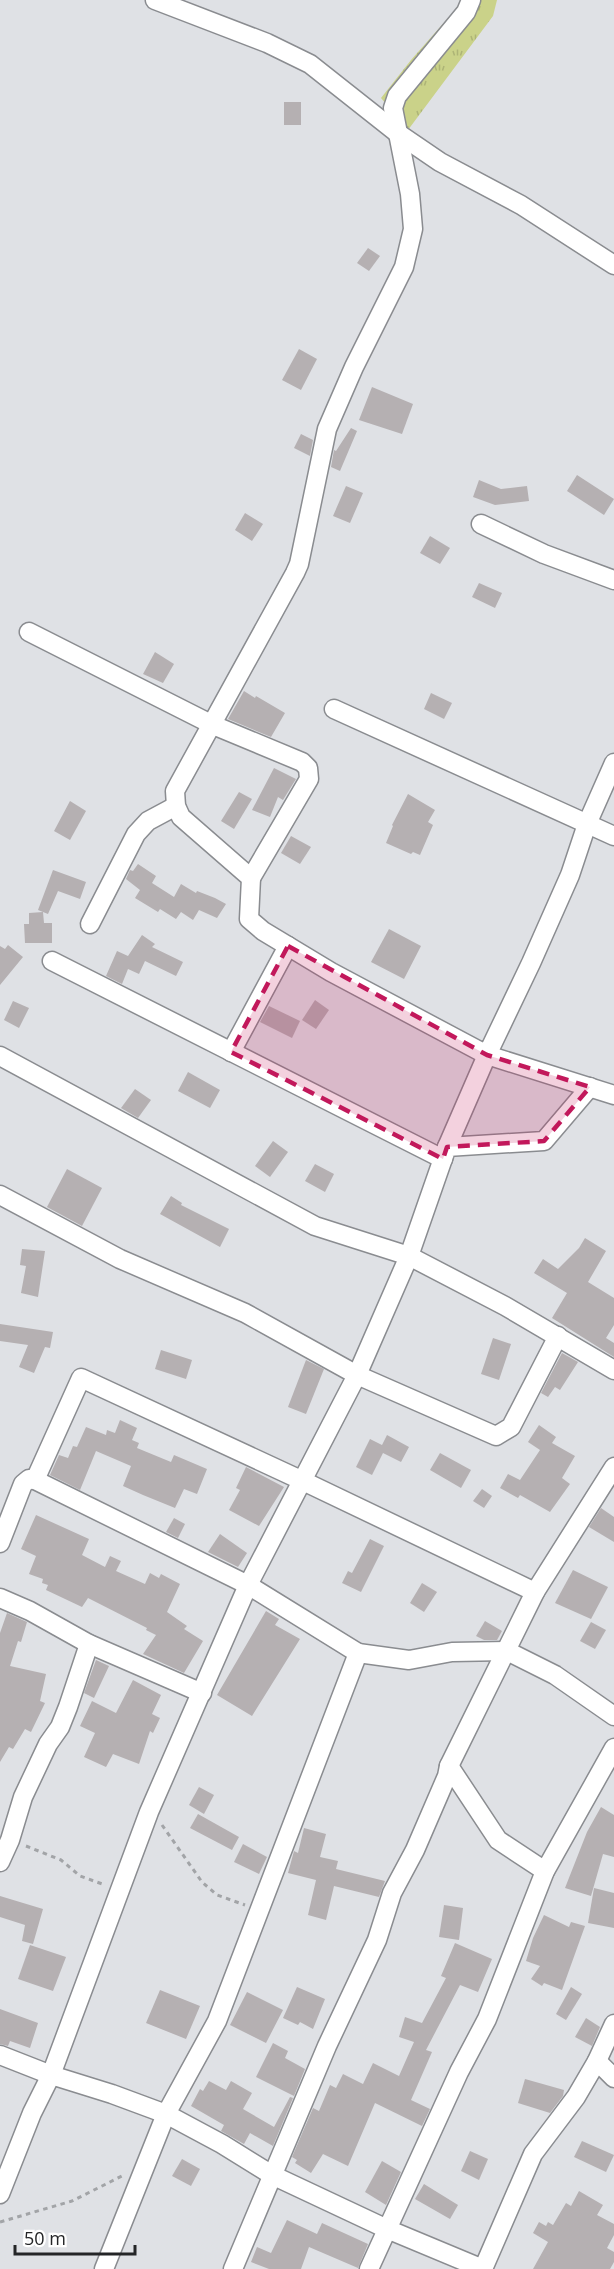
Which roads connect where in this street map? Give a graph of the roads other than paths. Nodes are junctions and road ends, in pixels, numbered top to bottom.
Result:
1 (155, 0) edge
2 (471, 0) edge
3 (396, 132) junction
4 (614, 265) edge
5 (481, 524) dead end
6 (614, 580) edge
7 (28, 632) dead end
8 (334, 709) dead end
9 (213, 725) junction
10 (614, 763) edge
11 (176, 806) junction
12 (587, 824) junction
13 (614, 836) edge
14 (251, 878) junction
15 (90, 924) dead end
16 (288, 946) junction
17 (52, 961) dead end
18 (231, 1052) junction
19 (487, 1055) junction
20 (0, 1056) edge
21 (590, 1087) junction
22 (614, 1095) edge
23 (445, 1153) junction
24 (0, 1195) edge
25 (409, 1256) junction
26 (558, 1336) junction
27 (614, 1370) edge
28 (357, 1375) junction
29 (614, 1467) edge
30 (36, 1480) junction
31 (303, 1481) junction
32 (0, 1543) edge
33 (248, 1585) junction
34 (535, 1592) junction
35 (0, 1598) edge
36 (89, 1644) junction
37 (507, 1651) junction
38 (358, 1653) junction
39 (202, 1693) junction
40 (611, 1709) edge
41 (614, 1748) edge
42 (449, 1766) junction
43 (0, 1862) edge
44 (545, 1871) junction
45 (614, 2024) edge
46 (0, 2055) edge
47 (597, 2061) junction
48 (51, 2075) junction
49 (614, 2078) edge
50 (166, 2114) junction
51 (272, 2175) junction
52 (0, 2194) edge
53 (387, 2229) junction
54 (104, 2269) edge
55 (233, 2269) edge
56 (369, 2269) edge
57 (483, 2269) edge

1 - 3 street
2 - 3 street
3 - 4 street
3 - 9 street
5 - 6 street
7 - 9 street
8 - 12 street
9 - 11 street
9 - 14 street
10 - 12 street
11 - 14 street
11 - 15 street
12 - 13 street
12 - 19 street
14 - 16 street
16 - 18 street
16 - 19 street
17 - 18 street
18 - 23 street
19 - 21 street
19 - 23 street
20 - 25 street
21 - 22 street
21 - 23 street
23 - 25 street
24 - 28 street
25 - 26 street
25 - 28 street
26 - 27 street
26 - 28 street
28 - 31 street
29 - 34 street
30 - 31 street
30 - 32 street
30 - 33 street
31 - 33 street
31 - 34 street
33 - 38 street
33 - 39 street
34 - 37 street
35 - 36 street
36 - 39 street
36 - 43 street
37 - 38 street
37 - 40 street
37 - 42 street
38 - 50 street
39 - 48 street
41 - 44 street
42 - 44 street
42 - 51 street
44 - 53 street
45 - 47 street
46 - 48 street
47 - 49 street
47 - 57 street
48 - 50 street
48 - 52 street
50 - 51 street
50 - 54 street
51 - 53 street
51 - 55 street
53 - 56 street
53 - 57 street

